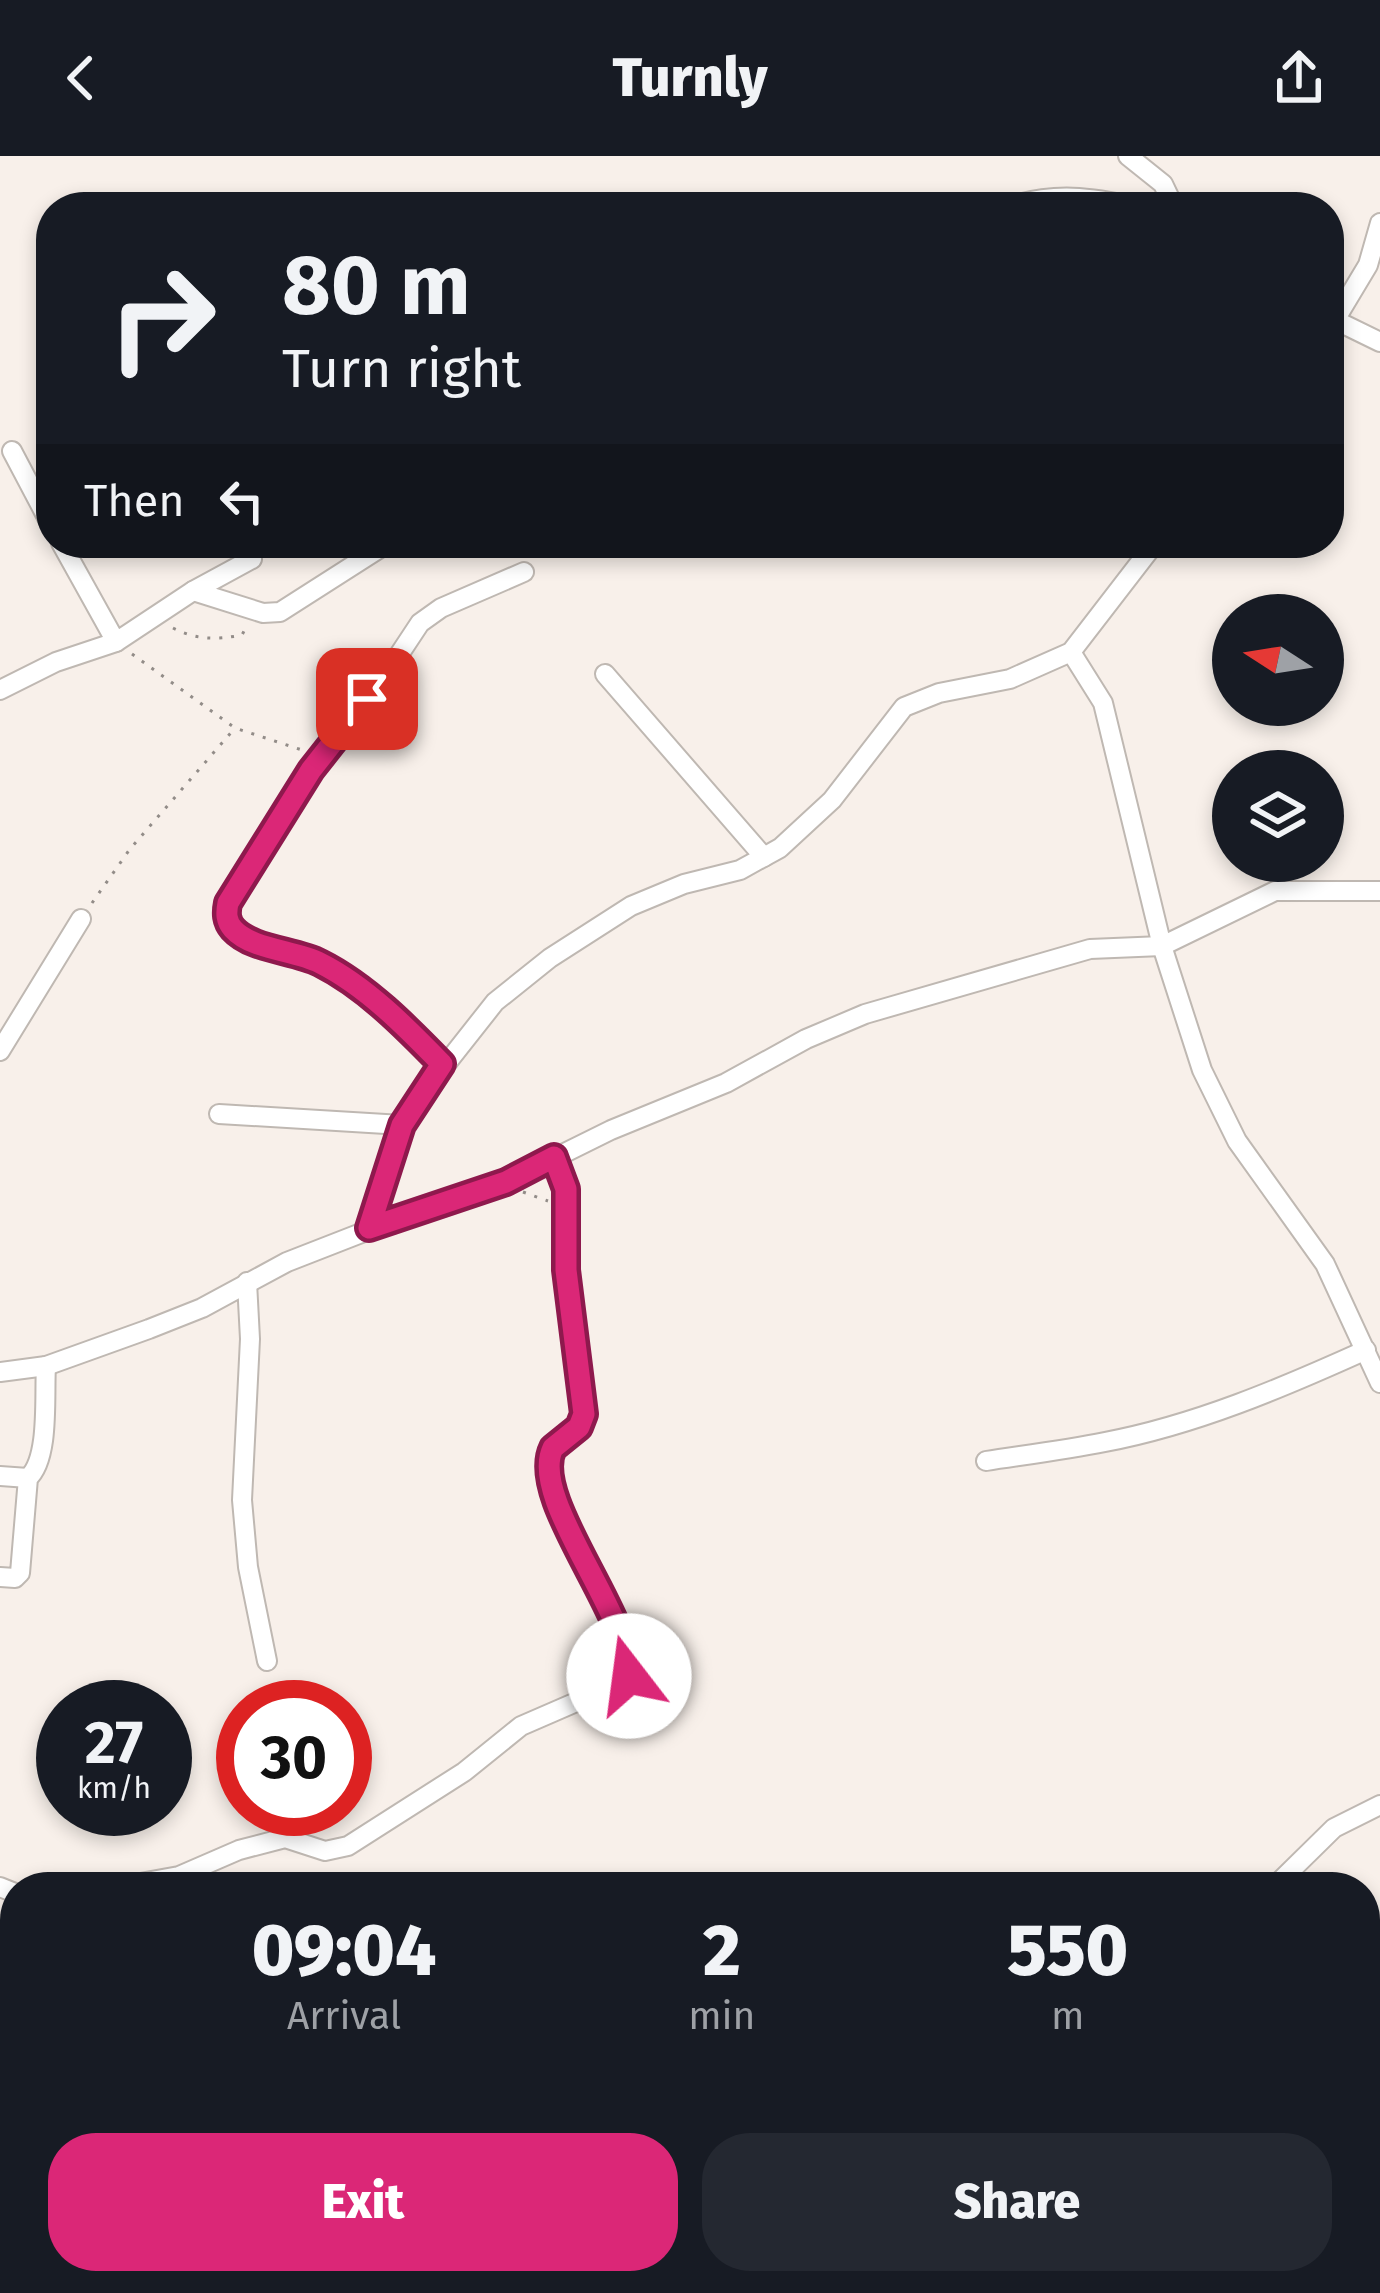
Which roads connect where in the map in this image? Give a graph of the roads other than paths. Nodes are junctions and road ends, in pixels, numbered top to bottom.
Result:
1 (1128, 156) edge
2 (1167, 192) edge
3 (1380, 223) edge
4 (1344, 302) edge
5 (1344, 326) edge
6 (1380, 342) edge
7 (13, 451) dead end
8 (36, 496) edge
9 (69, 558) edge
10 (365, 558) edge
11 (1143, 558) edge
12 (252, 559) dead end
13 (524, 572) dead end
14 (193, 591) junction
15 (116, 643) junction
16 (1071, 652) junction
17 (605, 674) dead end
18 (0, 690) edge
19 (764, 856) junction
20 (1380, 891) edge
21 (80, 920) road end
22 (1162, 946) junction
23 (0, 1051) edge
24 (442, 1064) junction
25 (219, 1114) dead end
26 (402, 1125) junction
27 (554, 1157) junction
28 (369, 1228) junction
29 (247, 1282) junction
30 (1366, 1350) junction
31 (46, 1366) junction
32 (0, 1372) edge
33 (1380, 1383) edge
34 (986, 1461) dead end
35 (0, 1476) edge
36 (28, 1478) junction
37 (0, 1577) edge
38 (266, 1661) dead end
39 (1380, 1805) edge
40 (188, 1872) edge
41 (1289, 1872) edge

1 - 2 street
3 - 4 street
5 - 6 street
7 - 8 street
9 - 15 street
10 - 14 street
11 - 16 street
12 - 14 street
13 - 24 street
14 - 15 street
15 - 18 street
16 - 19 street
16 - 22 street
17 - 19 street
19 - 24 street
20 - 22 street
21 - 23 street
22 - 27 street
22 - 30 street
24 - 26 street
25 - 26 street
26 - 28 street
27 - 28 street
27 - 40 street
28 - 29 street
29 - 31 street
29 - 38 street
30 - 33 street
30 - 34 street
31 - 32 street
31 - 36 street
35 - 36 street
36 - 37 street
39 - 41 street

